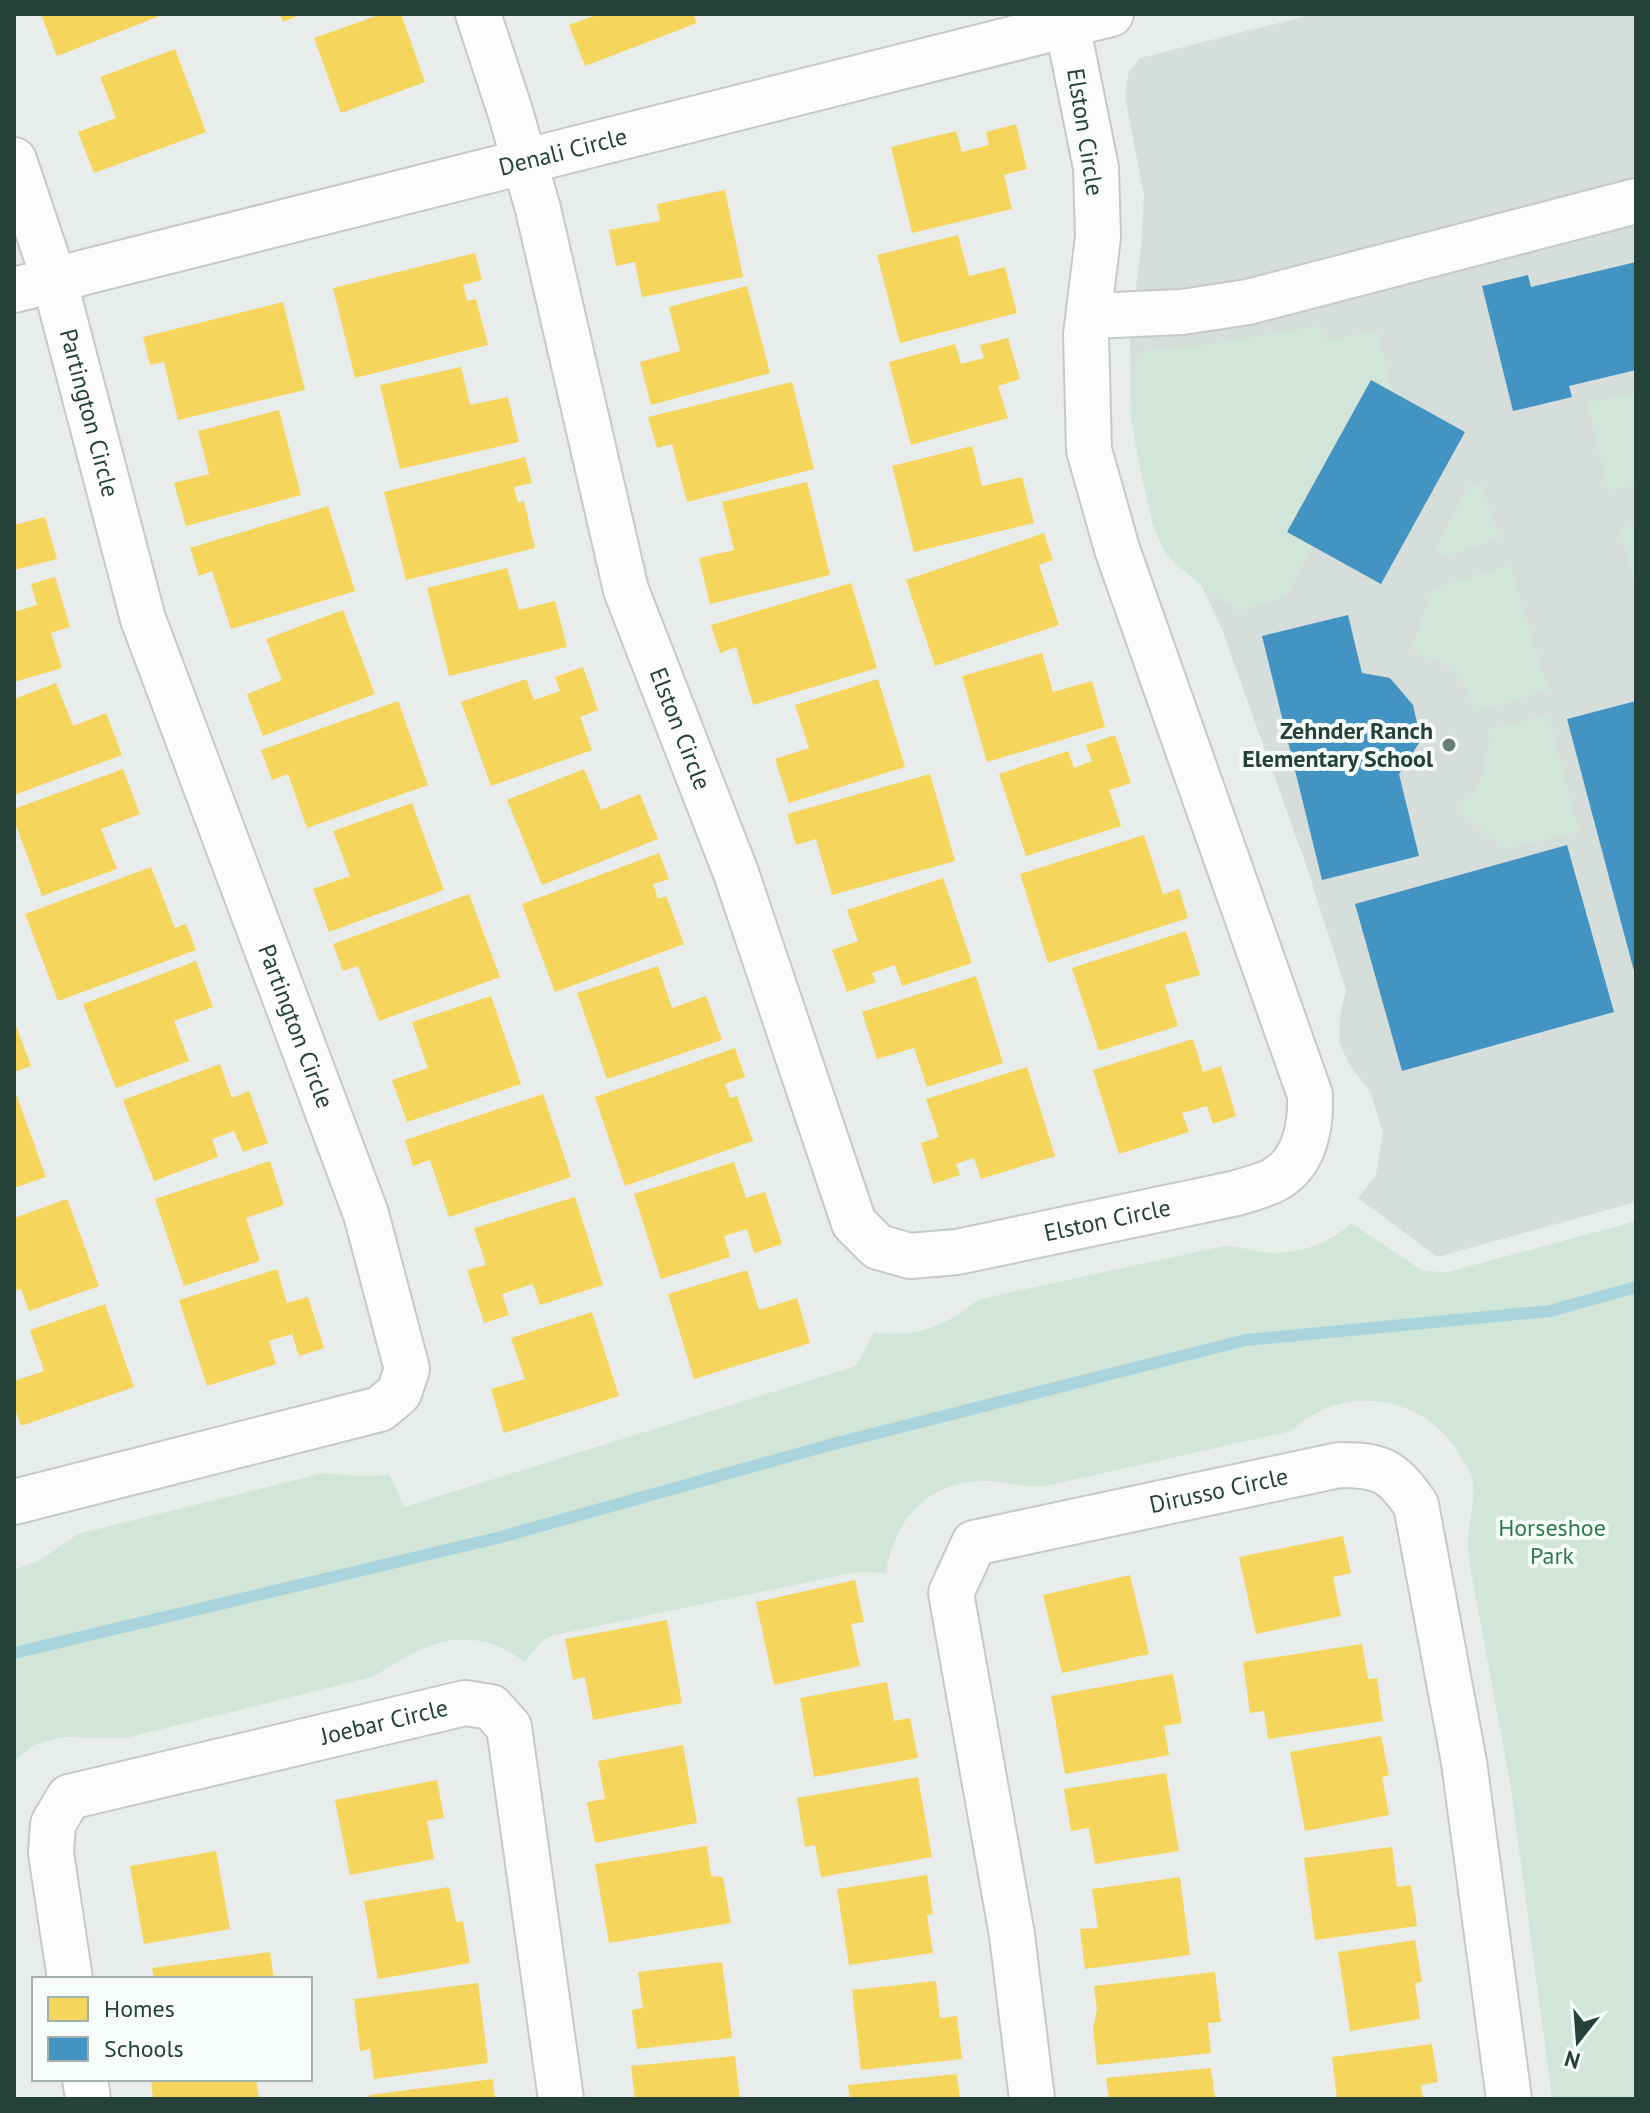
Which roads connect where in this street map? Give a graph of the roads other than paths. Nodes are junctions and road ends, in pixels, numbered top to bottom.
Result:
1 (478, 14) edge
2 (1111, 14) edge
3 (1066, 20) edge
4 (14, 160) edge
5 (524, 162) junction
6 (1636, 201) edge
7 (34, 284) edge
8 (1089, 316) junction
9 (14, 1502) edge
10 (70, 1977) edge
11 (561, 2099) edge
12 (1032, 2099) edge
13 (1509, 2099) edge

1 - 5 street, Elston Circle
2 - 3 street, Denali Circle
3 - 5 street, Denali Circle
3 - 8 street, Elston Circle
4 - 7 street, Partington Circle
5 - 7 street, Denali Circle
5 - 8 street, Elston Circle
6 - 8 street
7 - 9 street, Partington Circle
10 - 11 street, Joebar Circle
12 - 13 street, Dirusso Circle

